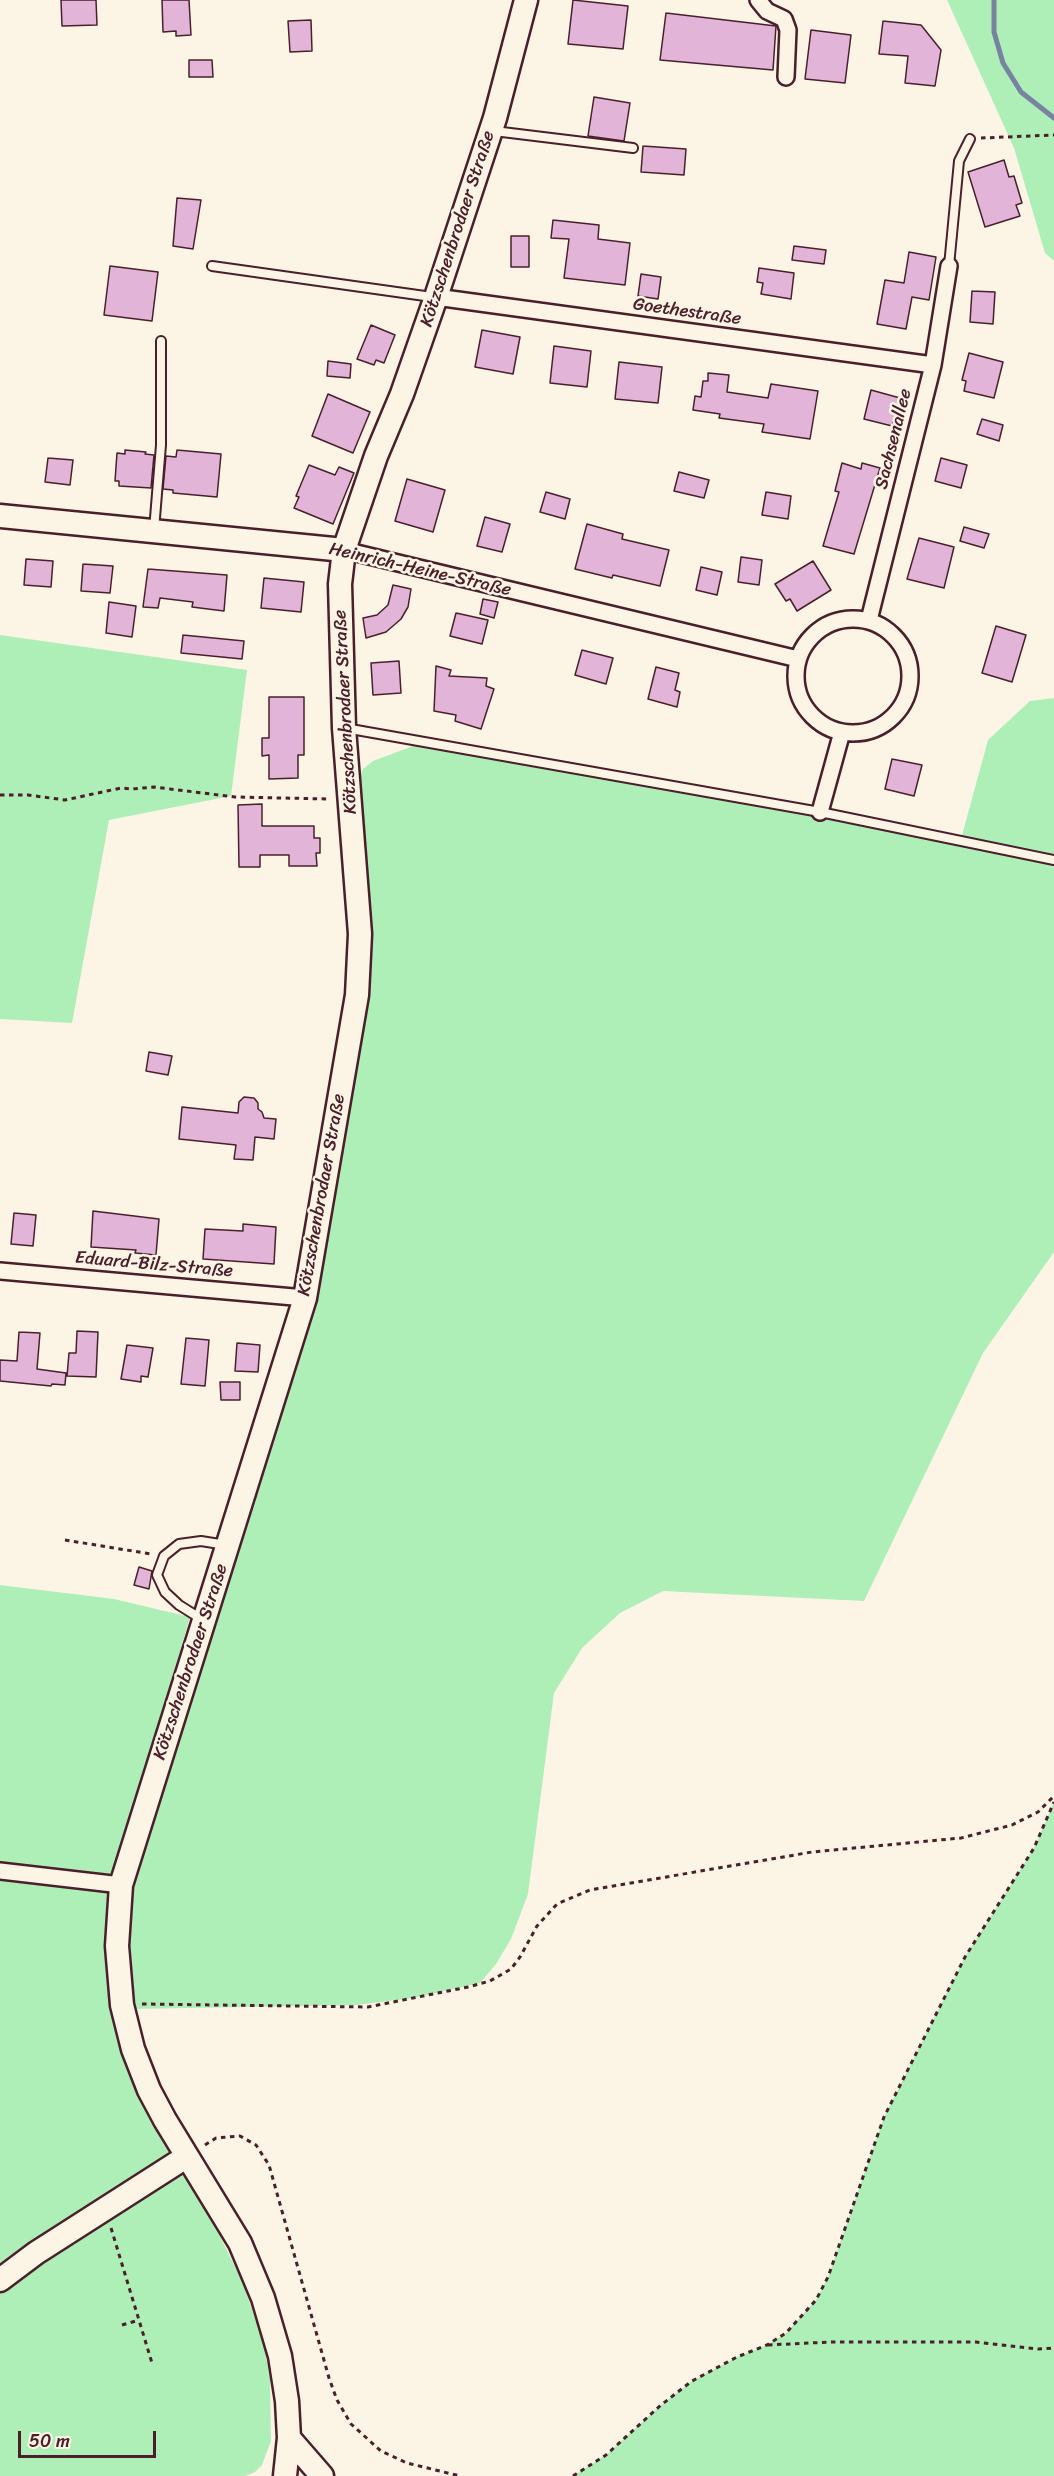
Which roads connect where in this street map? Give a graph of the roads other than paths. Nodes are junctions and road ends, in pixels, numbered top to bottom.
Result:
1 (526, 0) edge
2 (758, 0) edge
3 (786, 77) dead end
4 (491, 131) junction
5 (970, 139) road end
6 (633, 148) dead end
7 (212, 266) dead end
8 (949, 266) joint
9 (436, 297) junction
10 (161, 340) dead end
11 (933, 365) junction
12 (0, 516) edge
13 (154, 531) junction
14 (344, 550) junction
15 (869, 620) junction
16 (798, 658) junction
17 (344, 728) junction
18 (842, 732) junction
19 (820, 812) junction
20 (1054, 860) edge
21 (0, 1271) edge
22 (305, 1298) junction
23 (228, 1545) junction
24 (204, 1621) junction
25 (0, 1871) edge
26 (121, 1885) junction
27 (186, 2157) junction
28 (0, 2280) edge
29 (289, 2438) junction
30 (285, 2476) edge
31 (322, 2476) edge

1 - 4 street, Kötzschenbrodaer Straße
2 - 3 street
4 - 6 lane
4 - 9 street, Kötzschenbrodaer Straße
5 - 8 lane
7 - 9 lane
8 - 11 street, Sachsenallee
9 - 11 street, Goethestraße
9 - 14 street, Kötzschenbrodaer Straße
10 - 13 lane
11 - 15 street, Sachsenallee
12 - 13 street, Heinrich-Heine-Straße
13 - 14 street, Heinrich-Heine-Straße
14 - 16 street, Heinrich-Heine-Straße
14 - 17 street, Kötzschenbrodaer Straße
15 - 16 street
15 - 18 street
16 - 18 street
17 - 19 lane
17 - 22 street, Kötzschenbrodaer Straße
18 - 19 street
19 - 20 lane
21 - 22 street, Eduard-Bilz-Straße
22 - 23 street, Kötzschenbrodaer Straße
23 - 24 street, Kötzschenbrodaer Straße
23 - 24 lane
24 - 26 street, Kötzschenbrodaer Straße
25 - 26 street
26 - 27 street, Kötzschenbrodaer Straße
27 - 28 street
27 - 29 street, Kötzschenbrodaer Straße
29 - 30 street, Kötzschenbrodaer Straße
29 - 31 street

